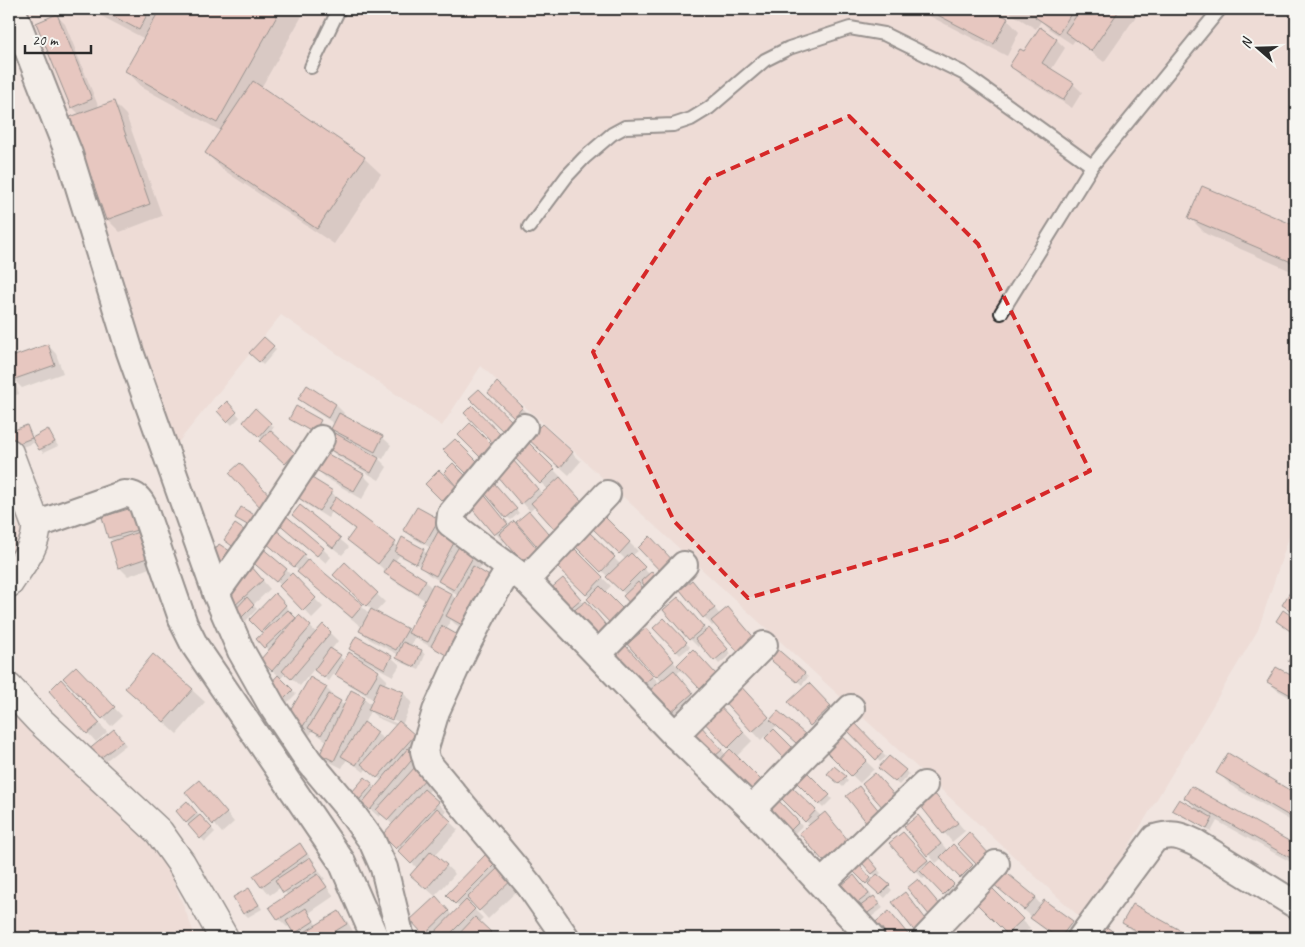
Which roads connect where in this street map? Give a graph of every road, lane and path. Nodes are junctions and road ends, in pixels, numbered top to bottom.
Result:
1 (12, 9) edge
2 (339, 9) edge
3 (1220, 9) edge
4 (311, 67) dead end
5 (1092, 166) junction
6 (529, 227) dead end
7 (1001, 313) dead end
8 (524, 427) dead end
9 (321, 439) dead end
10 (9, 453) edge
11 (607, 494) dead end
12 (36, 525) junction
13 (684, 565) dead end
14 (518, 574) junction
15 (9, 584) edge
16 (216, 593) junction
17 (764, 645) dead end
18 (598, 654) junction
19 (9, 688) edge
20 (851, 708) dead end
21 (675, 735) junction
22 (924, 785) dead end
23 (752, 809) junction
24 (996, 864) dead end
25 (822, 883) junction
26 (1296, 905) edge
27 (224, 938) edge
28 (375, 938) edge
29 (401, 938) edge
30 (566, 938) edge
31 (871, 938) edge
32 (926, 938) edge
33 (1081, 938) edge

1 - 16 street
2 - 4 lane
3 - 5 lane
5 - 6 lane
5 - 7 lane
8 - 14 street
9 - 16 street
10 - 12 street
11 - 14 street
12 - 15 street
12 - 28 street
13 - 18 street
14 - 18 street
14 - 30 street
16 - 29 street
17 - 21 street
18 - 21 street
19 - 27 street
20 - 23 street
21 - 23 street
22 - 25 street
23 - 25 street
24 - 32 street
25 - 31 street
26 - 33 street

